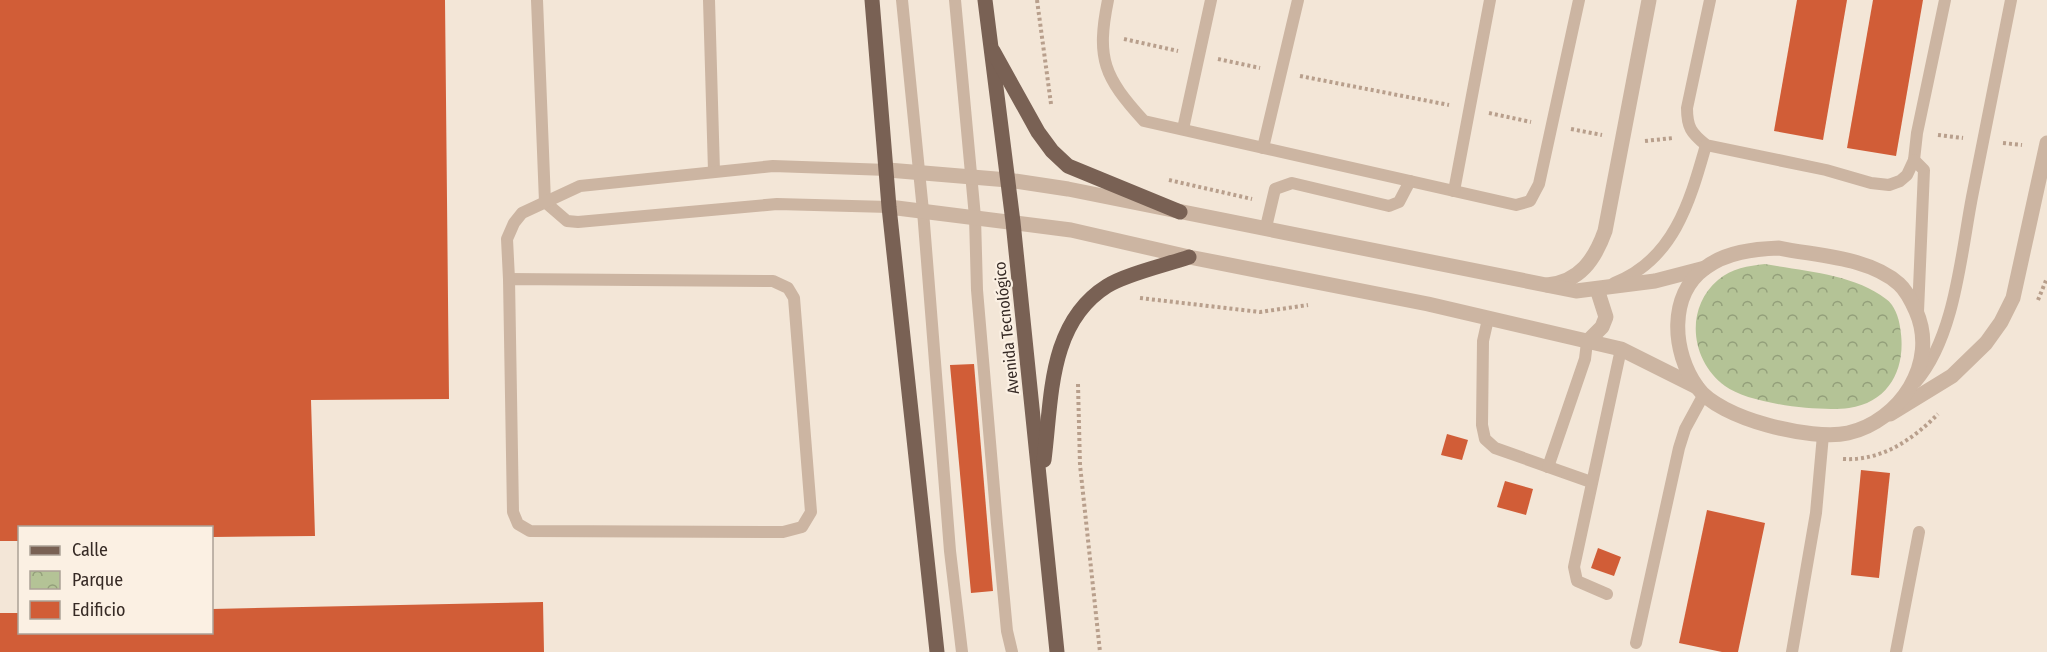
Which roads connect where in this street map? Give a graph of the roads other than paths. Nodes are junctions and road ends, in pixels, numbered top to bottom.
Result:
1 (537, 0) edge
2 (709, 0) edge
3 (872, 0) edge
4 (902, 0) edge
5 (955, 0) edge
6 (985, 0) edge
7 (1108, 0) edge
8 (1211, 0) edge
9 (1298, 0) edge
10 (1490, 0) edge
11 (1579, 0) edge
12 (1649, 0) edge
13 (1710, 0) edge
14 (1945, 0) edge
15 (2011, 0) edge
16 (989, 43) junction
17 (1183, 129) junction
18 (2047, 143) edge
19 (1706, 145) junction
20 (1263, 148) junction
21 (1914, 160) junction
22 (888, 170) junction
23 (714, 171) junction
24 (919, 172) junction
25 (972, 177) junction
26 (1008, 180) junction
27 (1410, 181) junction
28 (1454, 191) junction
29 (545, 202) junction
30 (889, 207) junction
31 (923, 211) junction
32 (1180, 212) junction
33 (975, 217) junction
34 (1013, 222) junction
35 (1266, 227) junction
36 (1189, 257) junction
37 (1705, 268) junction
38 (509, 279) junction
39 (1545, 285) junction
40 (1596, 289) junction
41 (1918, 316) junction
42 (1488, 319) junction
43 (1587, 342) junction
44 (1621, 349) junction
45 (1911, 387) junction
46 (1700, 391) junction
47 (1888, 416) junction
48 (1823, 435) junction
49 (1548, 467) junction
50 (1591, 482) junction
51 (1040, 483) junction
52 (1919, 532) dead end
53 (1607, 594) dead end
54 (1635, 643) dead end
55 (937, 652) edge
56 (962, 652) edge
57 (1012, 652) edge
58 (1057, 652) edge
59 (1792, 652) edge
60 (1896, 652) edge

1 - 29 lane
2 - 23 lane
3 - 22 main road
4 - 24 lane
5 - 25 lane
6 - 16 main road, Avenida Tecnológico
7 - 17 lane
8 - 17 lane
9 - 20 lane
10 - 28 lane
11 - 28 lane
12 - 39 street
13 - 19 lane
14 - 21 lane
15 - 45 lane
16 - 26 main road, Avenida Tecnológico
16 - 32 main road
17 - 20 lane
18 - 47 street
19 - 21 lane
19 - 40 lane
20 - 27 lane
21 - 41 lane
22 - 23 lane
22 - 24 street
22 - 30 main road
23 - 29 lane
24 - 25 street
24 - 31 lane
25 - 26 street
25 - 33 lane
26 - 32 street
26 - 34 main road, Avenida Tecnológico
27 - 28 lane
27 - 35 lane
29 - 30 lane
29 - 38 lane
30 - 31 street
30 - 55 main road
31 - 33 street
31 - 56 lane
32 - 35 street
33 - 34 street
33 - 57 lane
34 - 36 street
34 - 51 main road, Avenida Tecnológico
35 - 39 street
36 - 42 street
36 - 51 main road
37 - 40 street
37 - 41 street
37 - 46 street
38 - 38 lane
39 - 40 street
40 - 43 street
41 - 45 street
42 - 43 street
42 - 49 lane
43 - 44 street
43 - 49 lane
44 - 46 street
44 - 50 lane
45 - 47 street
46 - 48 street
46 - 54 lane
47 - 48 street
48 - 59 lane
49 - 50 lane
50 - 53 lane
51 - 58 main road, Avenida Tecnológico
52 - 60 lane

